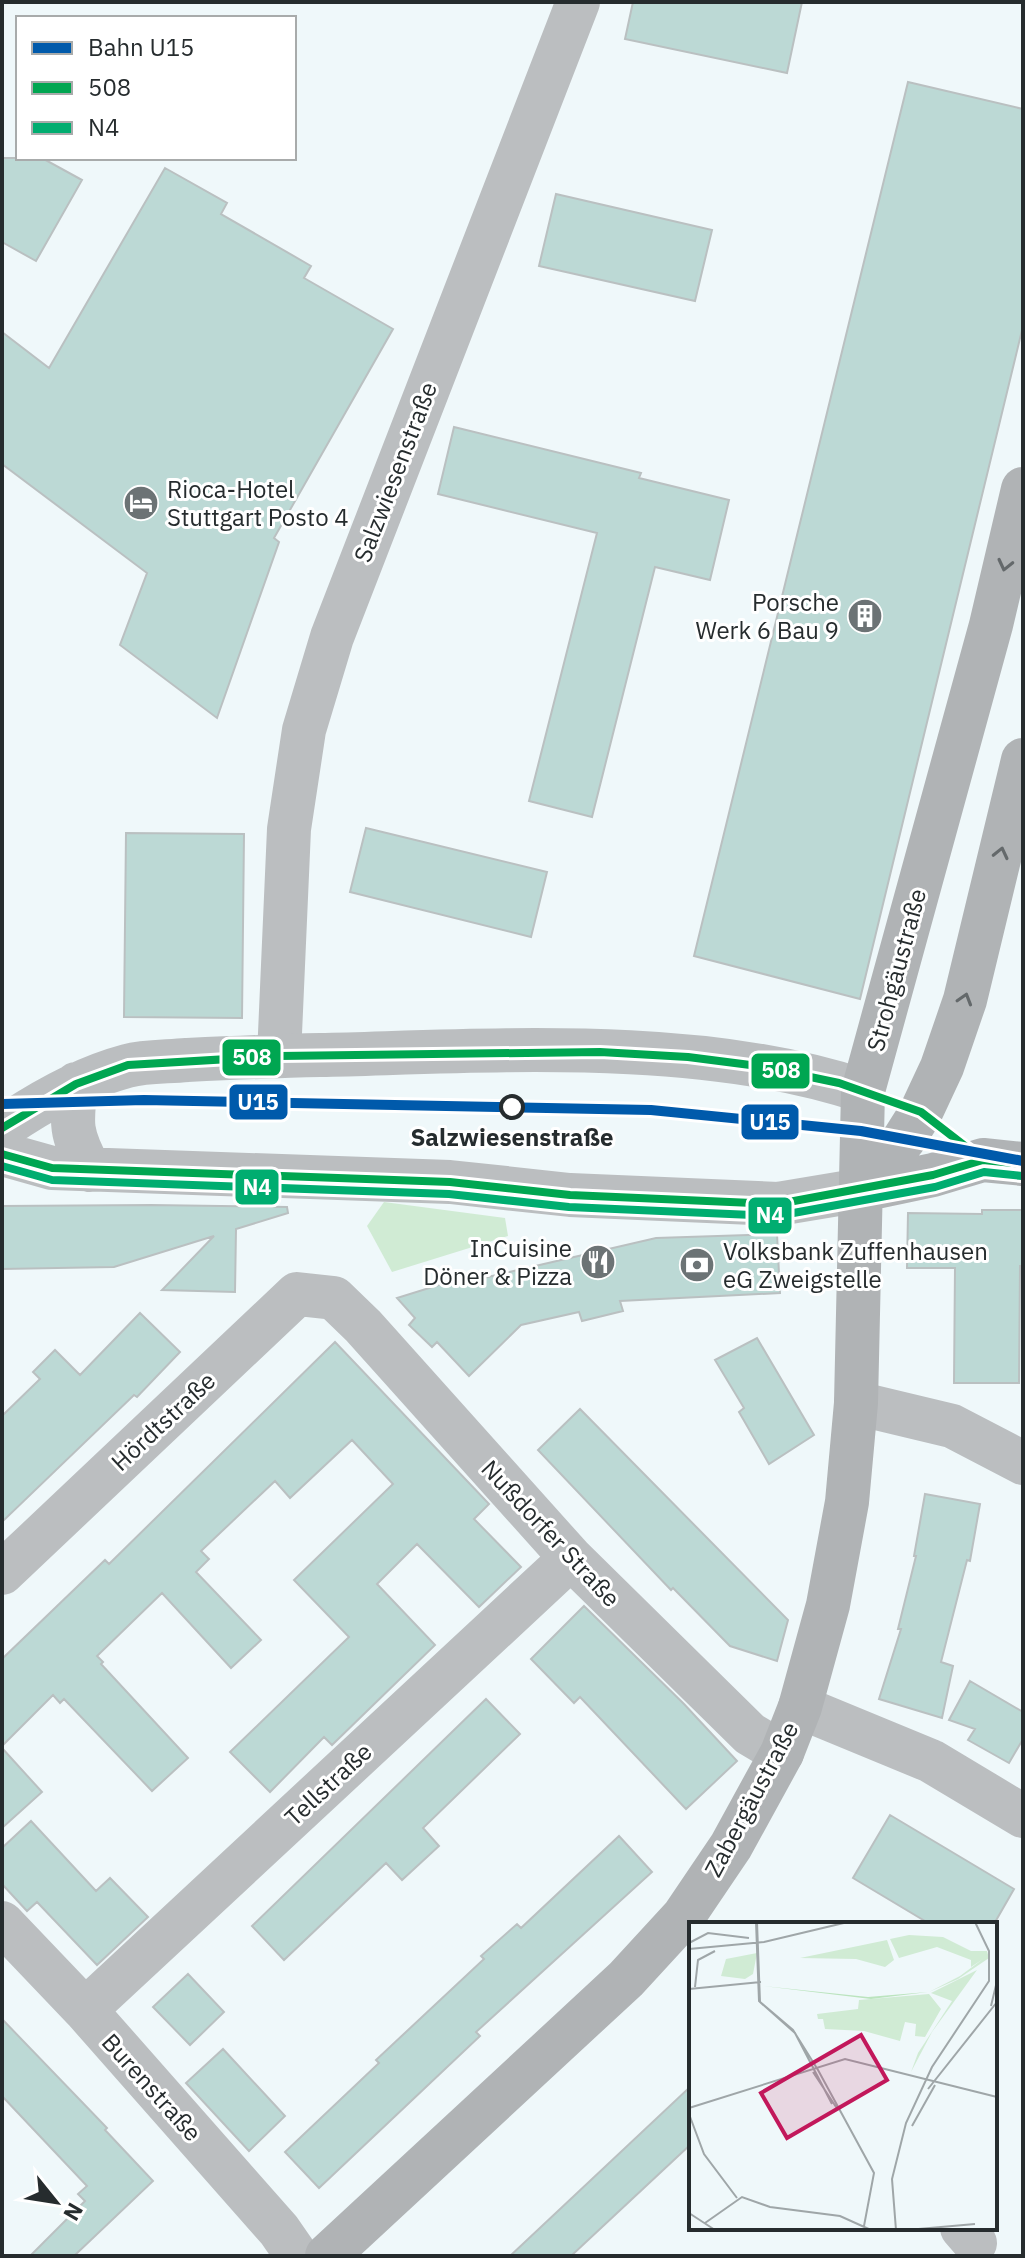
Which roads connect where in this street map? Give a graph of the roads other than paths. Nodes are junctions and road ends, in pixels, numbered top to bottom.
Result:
1 (578, 2) edge
2 (1023, 489) edge
3 (1023, 760) edge
4 (279, 1056) junction
5 (76, 1084) junction
6 (863, 1091) junction
7 (921, 1112) junction
8 (2, 1128) edge
9 (2, 1154) edge
10 (1003, 1162) edge
11 (90, 1170) junction
12 (862, 1190) junction
13 (334, 1298) joint
14 (856, 1403) junction
15 (1023, 1463) edge
16 (571, 1558) junction
17 (2, 1573) edge
18 (800, 1707) junction
19 (782, 1753) junction
20 (1023, 1816) edge
21 (687, 1921) edge
22 (2, 1923) edge
23 (85, 2010) junction
24 (297, 2256) edge
25 (327, 2256) edge

1 - 4 street, Salzwiesenstraße
2 -> 6 main road, Strohgäustraße
7 -> 3 main road
4 - 5 street
4 - 6 street
5 - 8 street
5 - 11 street
6 - 7 main road
6 - 12 main road, Strohgäustraße
7 - 10 main road
7 - 12 main road
9 - 11 street
10 - 12 main road
11 - 12 street
12 - 14 main road, Zabergäustraße
13 - 16 street, Nußdorfer Straße
13 - 17 street, Hördtstraße
14 - 15 street
14 - 18 main road, Zabergäustraße
16 - 19 street, Nußdorfer Straße
16 - 23 street, Tellstraße
18 - 19 main road, Zabergäustraße
18 - 20 street
19 - 21 main road, Zabergäustraße
21 - 25 main road, Zabergäustraße
22 - 23 street, Burenstraße
23 - 24 street, Burenstraße

